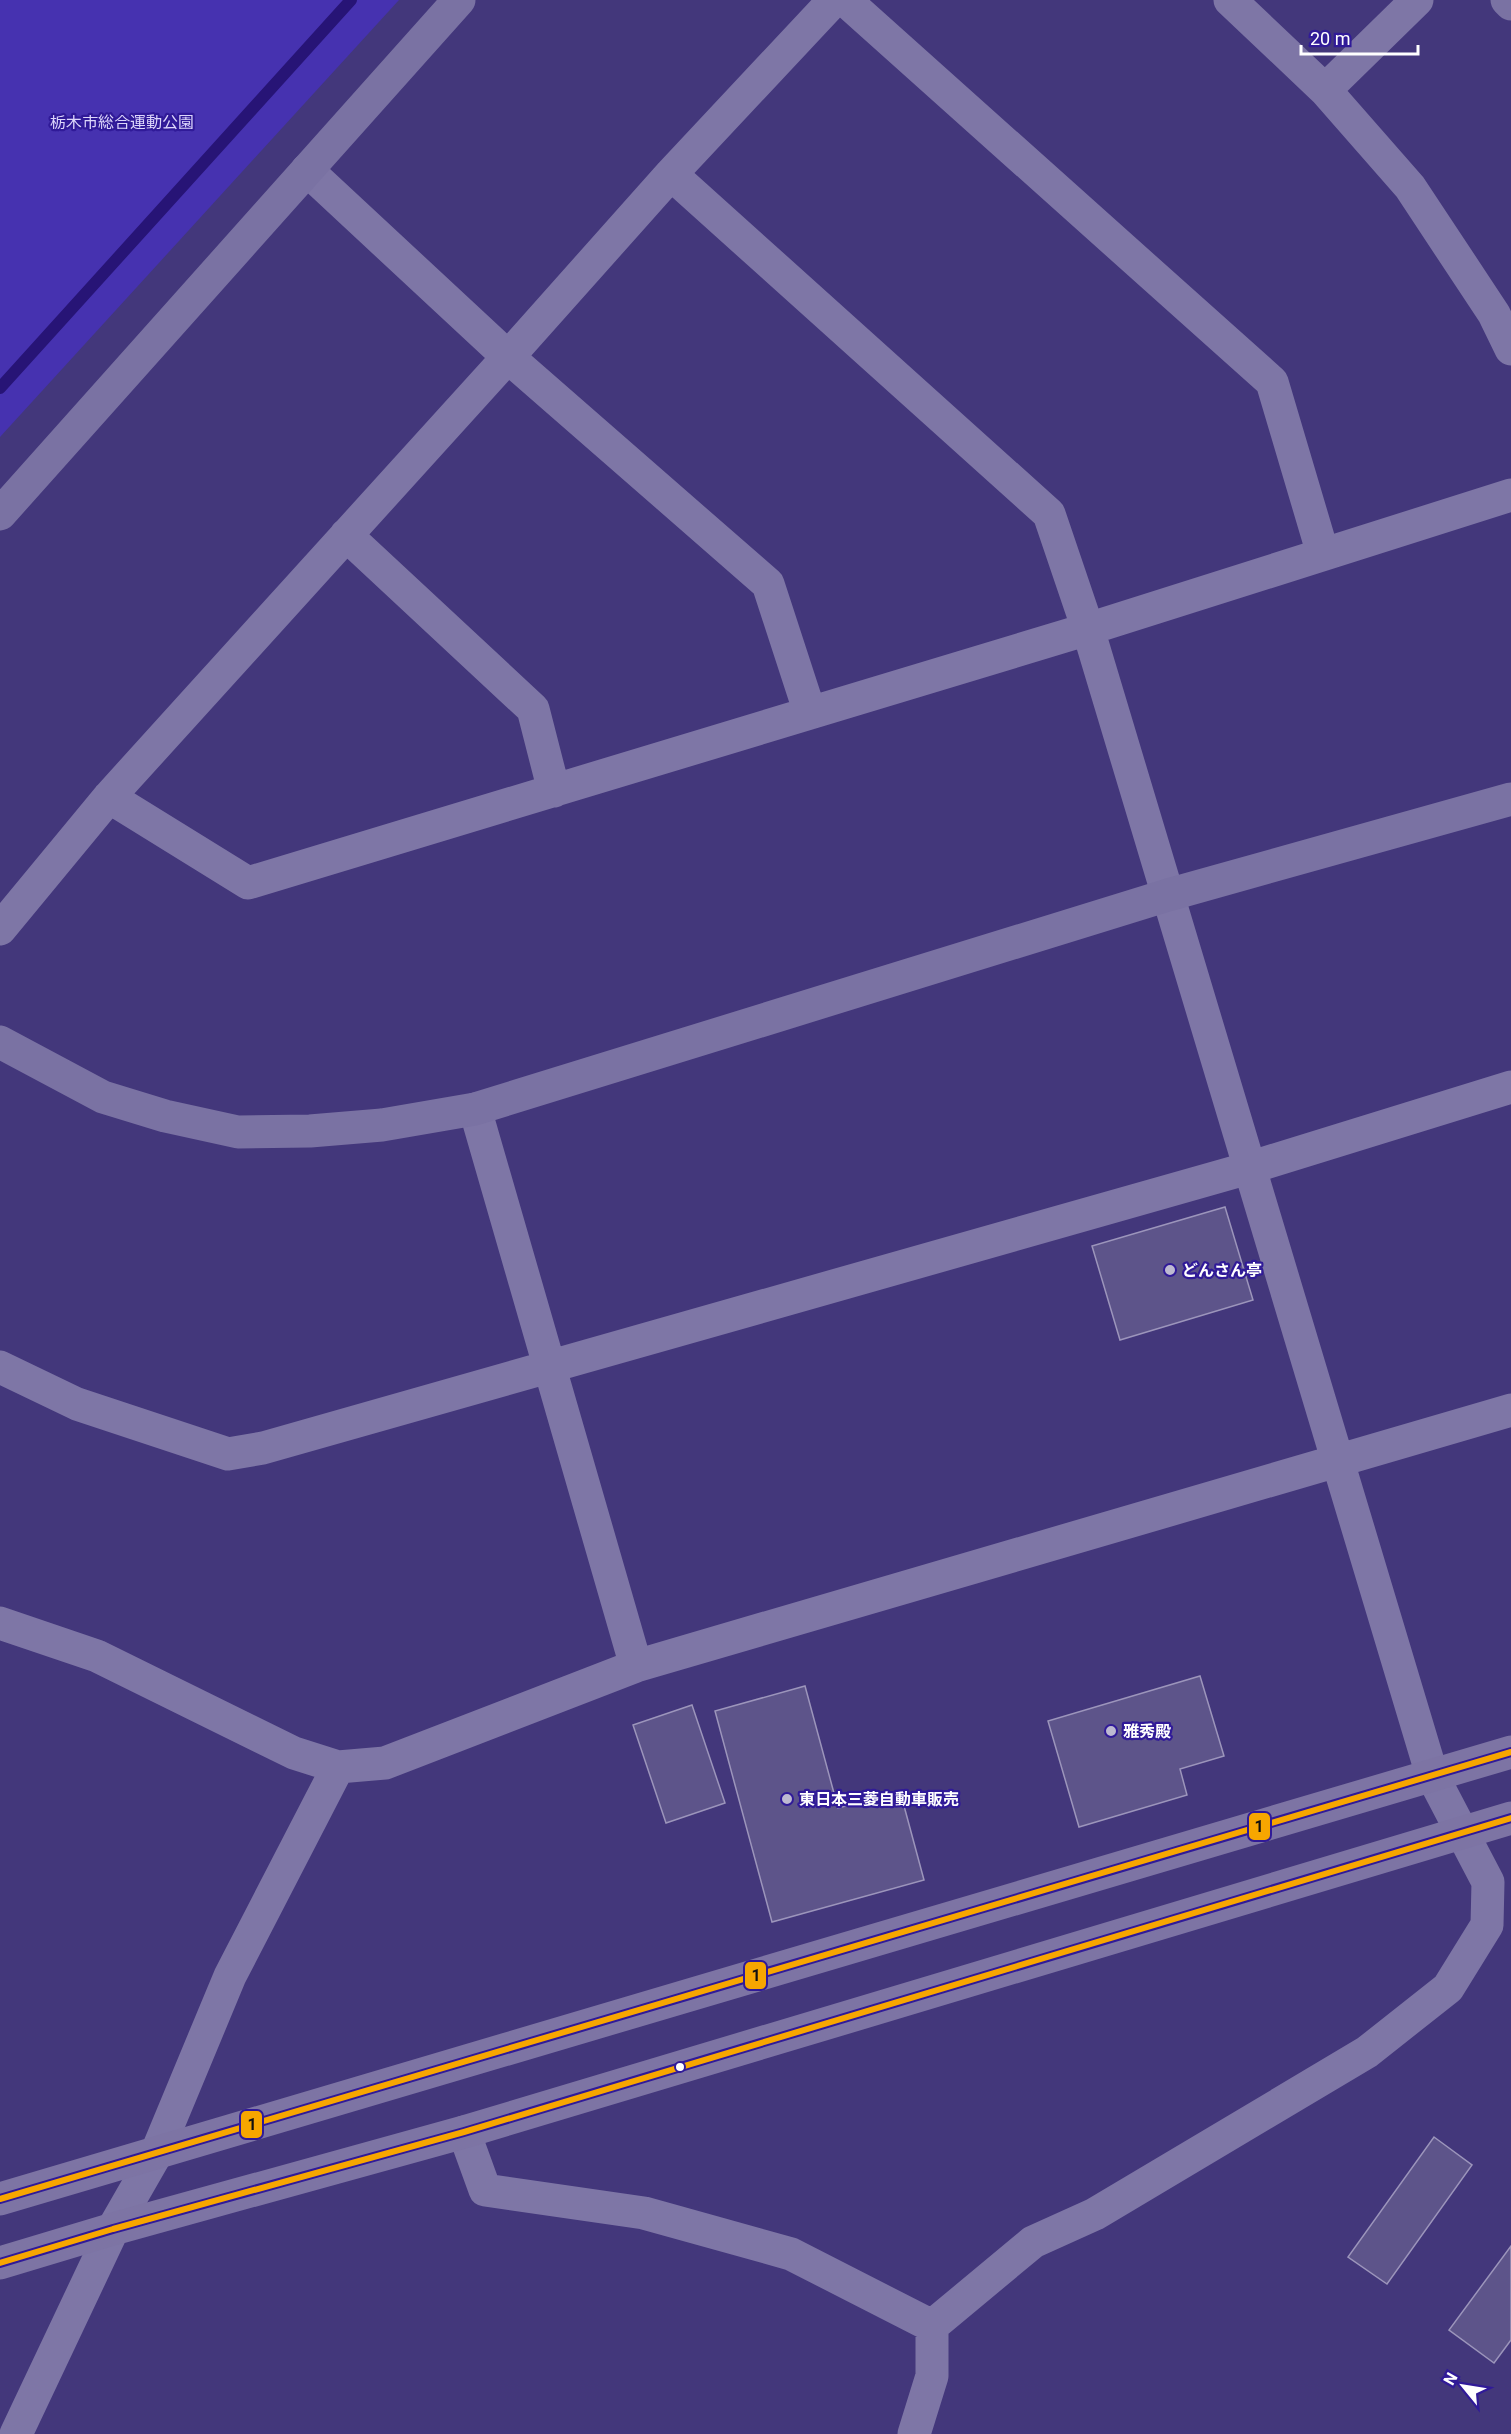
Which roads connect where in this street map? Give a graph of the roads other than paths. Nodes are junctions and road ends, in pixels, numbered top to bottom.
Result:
1 (459, 0) edge
2 (834, 0) edge
3 (846, 0) edge
4 (1230, 0) edge
5 (1417, 0) edge
6 (1507, 0) edge
7 (1511, 4) edge
8 (1325, 90) junction
9 (307, 170) junction
10 (671, 174) junction
11 (1511, 349) edge
12 (508, 357) junction
13 (1511, 495) edge
14 (0, 514) edge
15 (346, 535) junction
16 (1323, 554) junction
17 (1088, 629) junction
18 (810, 713) junction
19 (554, 791) junction
20 (110, 797) junction
21 (1511, 799) edge
22 (1168, 895) junction
23 (0, 928) edge
24 (0, 1042) edge
25 (1511, 1087) edge
26 (475, 1109) junction
27 (1249, 1168) junction
28 (0, 1366) edge
29 (550, 1368) junction
30 (1511, 1410) edge
31 (1337, 1461) junction
32 (0, 1623) edge
33 (636, 1666) junction
34 (1511, 1752) edge
35 (338, 1767) junction
36 (1432, 1775) junction
37 (1511, 1818) edge
38 (1462, 1832) junction
39 (464, 2132) junction
40 (156, 2154) junction
41 (0, 2199) edge
42 (113, 2229) junction
43 (0, 2263) edge
44 (933, 2326) junction
45 (16, 2434) edge
46 (914, 2434) edge

1 - 9 street
2 - 10 street
3 - 16 street
4 - 8 street
5 - 8 street
6 - 7 street
8 - 11 street
9 - 12 street
9 - 14 street
10 - 12 street
10 - 17 street
12 - 15 street
12 - 18 street
13 - 16 street
15 - 19 street
15 - 20 street
16 - 17 street
17 - 18 street
17 - 22 street
18 - 19 street
19 - 20 street
20 - 23 street
21 - 22 street
22 - 26 street
22 - 27 street
24 - 26 street
25 - 27 street
26 - 29 street
27 - 29 street
27 - 31 street
28 - 29 street
29 - 33 street
30 - 31 street
31 - 33 street
31 - 36 street
32 - 35 street
33 - 35 street
34 - 36 main road
35 - 40 street
36 - 38 street
36 - 40 main road
37 - 38 main road
38 - 39 main road
38 - 44 street
39 - 42 main road
39 - 44 street
40 - 41 main road
40 - 42 street
42 - 43 main road
42 - 45 street
44 - 46 street

